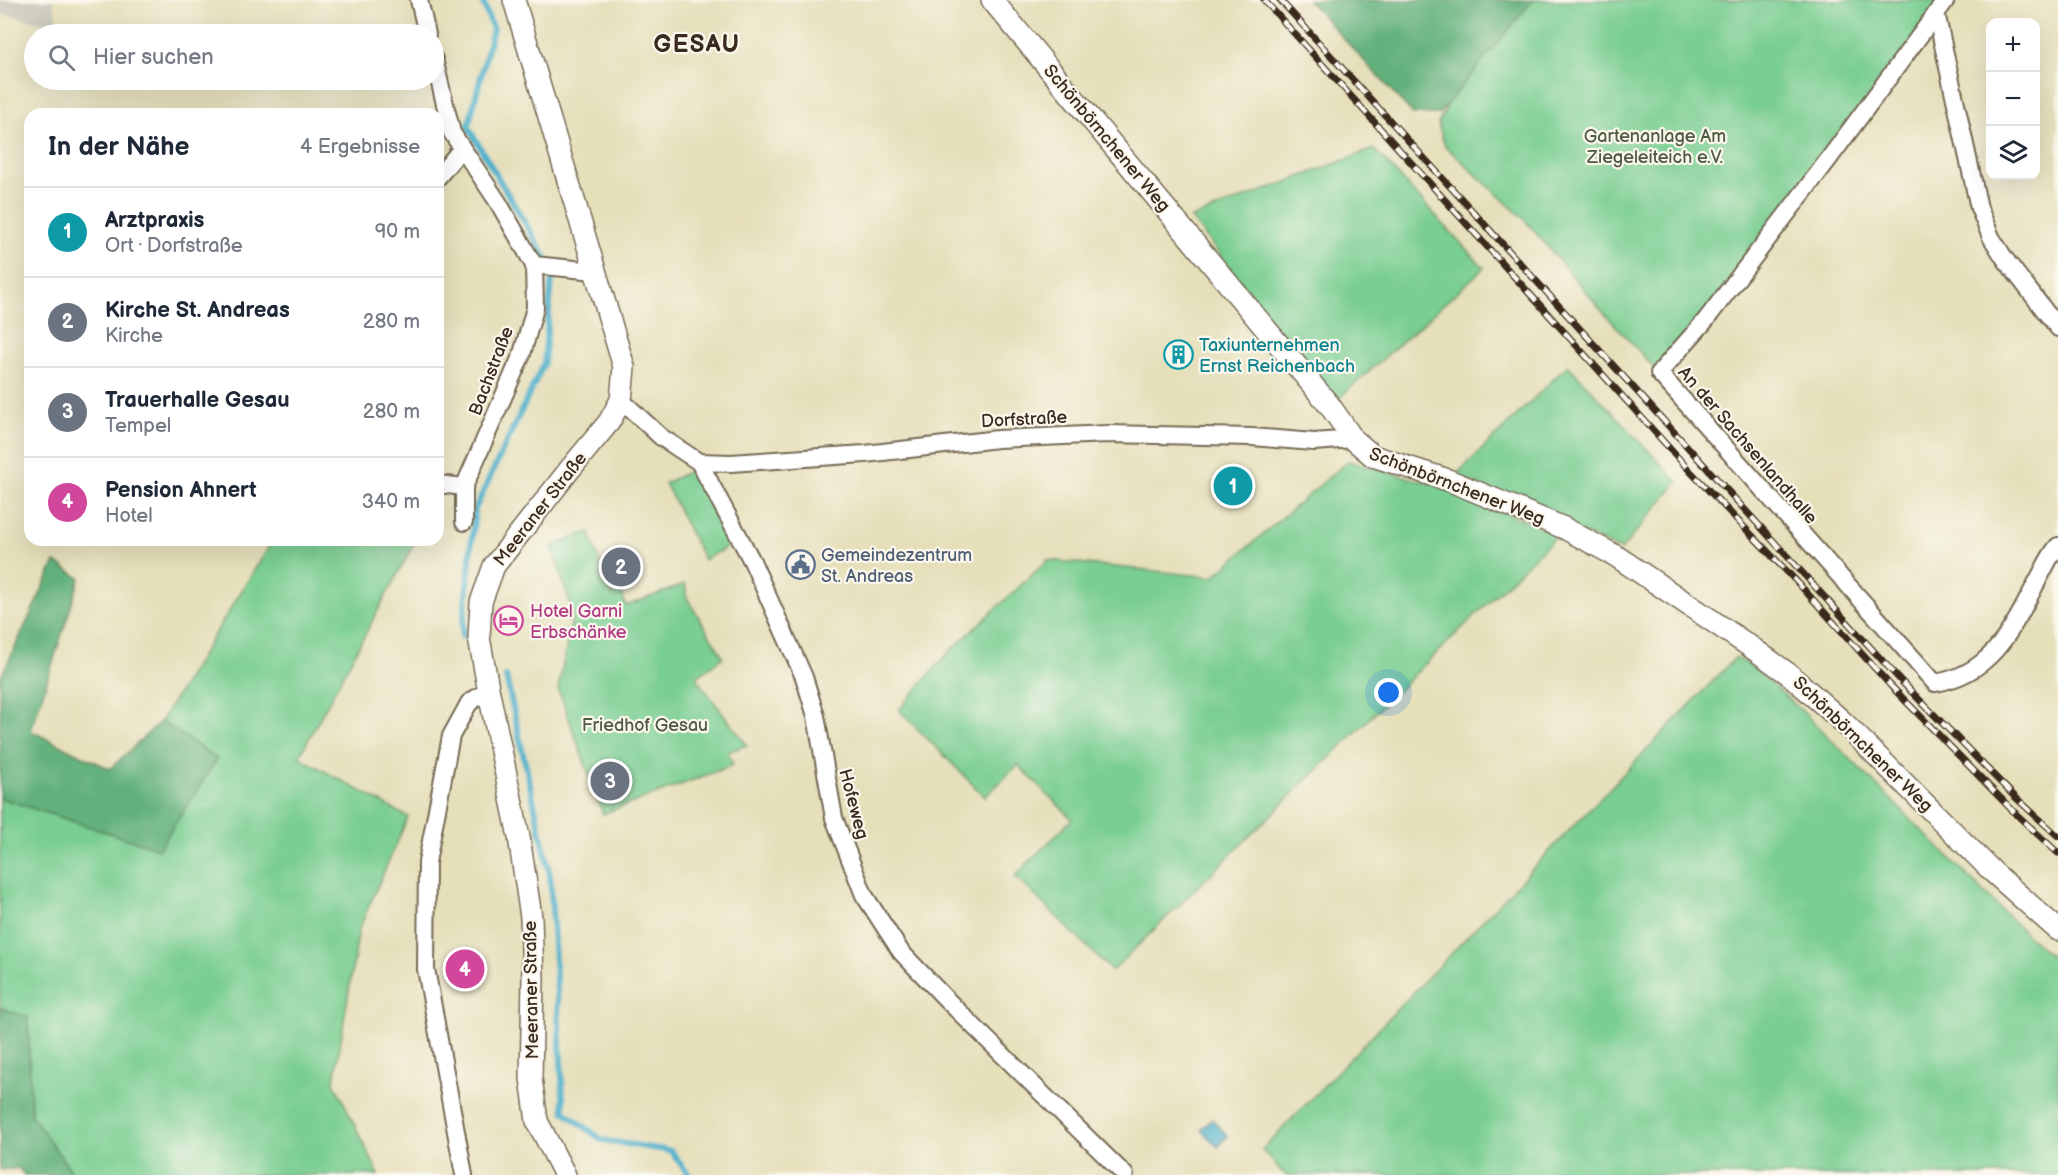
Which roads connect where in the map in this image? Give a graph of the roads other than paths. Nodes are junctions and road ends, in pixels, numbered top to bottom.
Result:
1 (419, 0) edge
2 (514, 0) edge
3 (992, 0) edge
4 (1941, 7) edge
5 (425, 24) edge
6 (442, 90) edge
7 (462, 148) junction
8 (444, 170) edge
9 (539, 265) junction
10 (595, 271) junction
11 (2058, 328) edge
12 (621, 400) junction
13 (1353, 439) junction
14 (699, 462) junction
15 (444, 485) edge
16 (464, 487) junction
17 (464, 522) dead end
18 (2058, 546) edge
19 (489, 693) junction
20 (2058, 930) edge
21 (464, 1175) edge
22 (565, 1175) edge
23 (1125, 1175) edge

1 - 5 street
2 - 10 street, Meeraner Straße
3 - 13 street, Schönbörnchener Weg
4 - 11 street, An der Sachsenlandhalle
4 - 18 street, An der Sachsenlandhalle
6 - 7 street, Bachstraße
7 - 8 street
7 - 9 street, Bachstraße
9 - 10 street
9 - 16 street, Bachstraße
10 - 12 street, Meeraner Straße
12 - 14 street, Hofeweg
12 - 19 street, Meeraner Straße
13 - 14 street, Dorfstraße
13 - 20 street, Schönbörnchener Weg
14 - 23 street, Hofeweg
15 - 16 street
16 - 17 street, Bachstraße
19 - 21 street
19 - 22 street, Meeraner Straße

